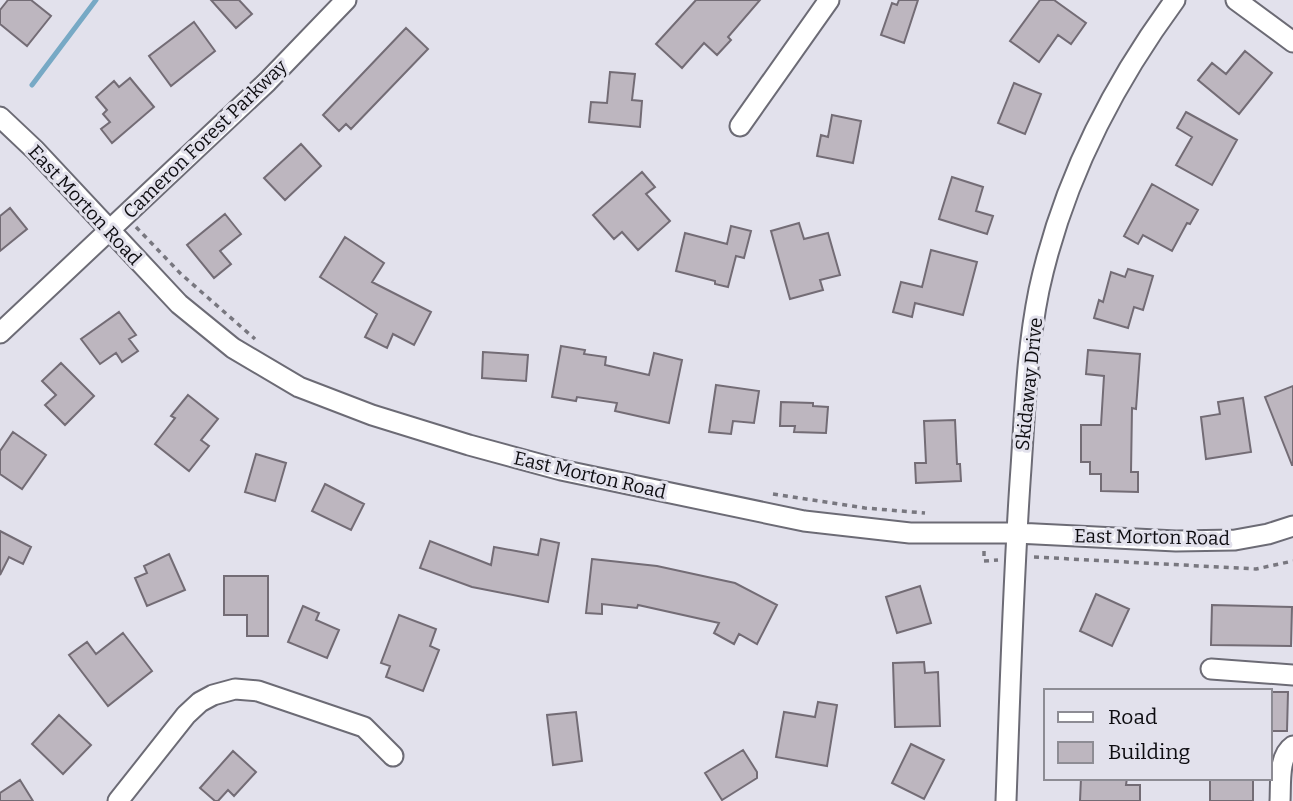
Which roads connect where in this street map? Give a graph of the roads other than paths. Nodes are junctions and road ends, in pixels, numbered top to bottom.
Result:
1 (346, 0) edge
2 (829, 0) edge
3 (1175, 0) edge
4 (1236, 0) edge
5 (1293, 42) edge
6 (0, 117) edge
7 (740, 125) dead end
8 (110, 230) junction
9 (0, 333) edge
10 (1293, 526) edge
11 (1016, 533) junction
12 (1211, 669) dead end
13 (1293, 675) edge
14 (1293, 746) edge
15 (393, 756) dead end
16 (118, 801) edge
17 (1006, 801) edge
18 (1280, 801) edge

1 - 8 street, Cameron Forest Parkway
2 - 7 street
3 - 11 street, Skidaway Drive
4 - 5 street
6 - 8 street, East Morton Road
8 - 9 street, Cameron Forest Parkway
8 - 11 street, East Morton Road
10 - 11 street, East Morton Road
11 - 17 street, Skidaway Drive
12 - 13 street
14 - 18 street
15 - 16 street

